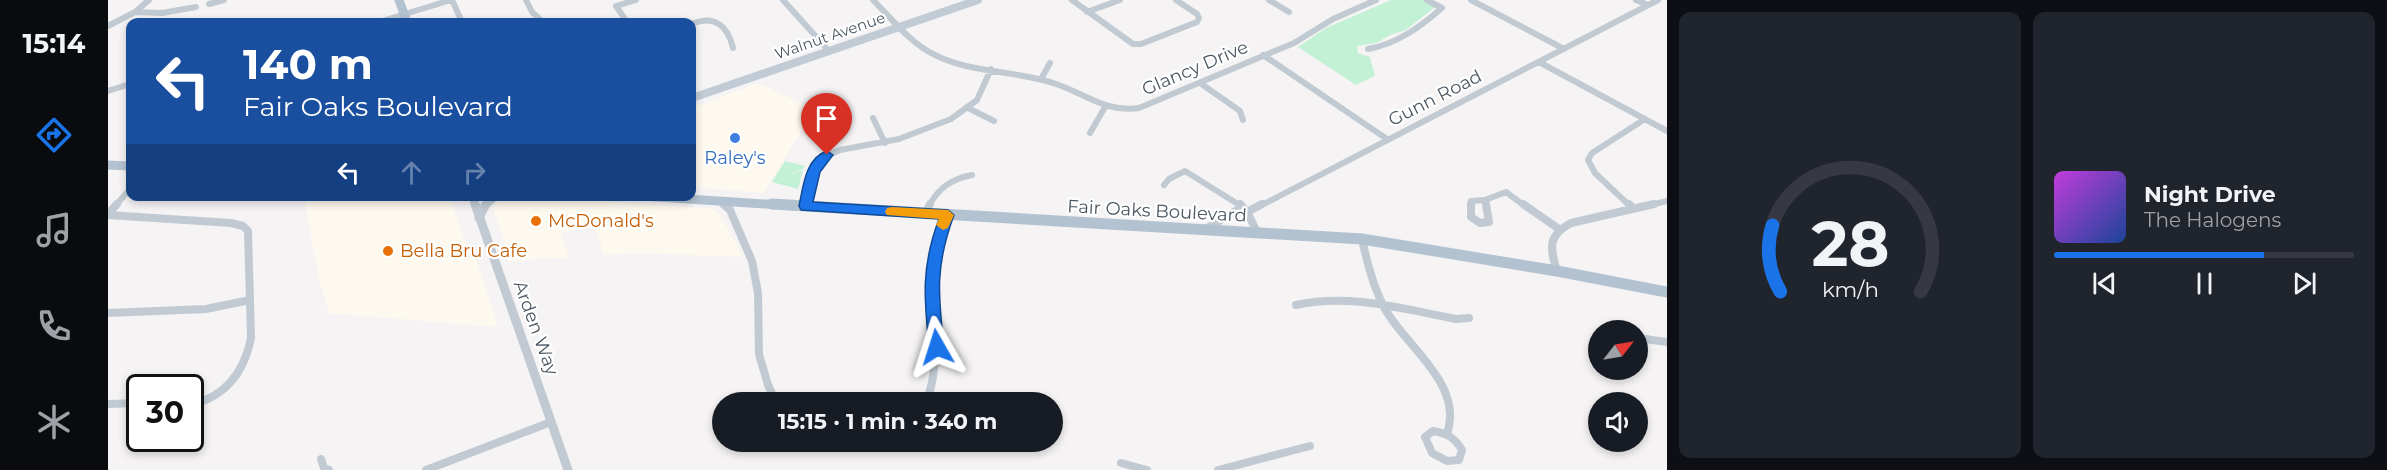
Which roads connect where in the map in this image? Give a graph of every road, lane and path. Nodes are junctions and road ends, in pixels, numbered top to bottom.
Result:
1 (149, 0) edge
2 (224, 0) edge
3 (399, 0) edge
4 (451, 0) edge
5 (526, 0) edge
6 (636, 0) edge
7 (783, 0) edge
8 (873, 0) edge
9 (975, 0) edge
10 (1072, 0) edge
11 (1120, 0) edge
12 (1176, 0) edge
13 (1269, 0) edge
14 (1360, 0) edge
15 (1376, 0) edge
16 (1427, 0) edge
17 (1471, 0) edge
18 (1636, 0) edge
19 (1658, 0) edge
20 (208, 4) dead end
21 (1367, 4) junction
22 (1648, 5) junction
23 (196, 7) dead end
24 (135, 12) junction
25 (1088, 12) junction
26 (1289, 12) dead end
27 (406, 18) edge
28 (408, 18) edge
29 (460, 18) edge
30 (539, 18) edge
31 (624, 18) edge
32 (696, 22) edge
33 (108, 26) edge
34 (899, 27) junction
35 (733, 48) dead end
36 (1368, 49) dead end
37 (1564, 49) junction
38 (829, 51) junction
39 (1263, 55) junction
40 (1539, 62) junction
41 (1050, 63) dead end
42 (991, 69) junction
43 (1041, 79) junction
44 (1200, 83) junction
45 (126, 85) edge
46 (108, 91) edge
47 (696, 97) edge
48 (1105, 107) junction
49 (968, 108) junction
50 (873, 118) dead end
51 (1645, 119) junction
52 (1243, 120) dead end
53 (994, 121) dead end
54 (1667, 131) edge
55 (1090, 133) dead end
56 (1388, 139) junction
57 (885, 143) junction
58 (108, 165) edge
59 (126, 166) edge
60 (972, 175) dead end
61 (1164, 185) dead end
62 (126, 194) edge
63 (696, 200) edge
64 (1485, 200) dead end
65 (474, 201) edge
66 (490, 201) edge
67 (719, 201) junction
68 (1667, 201) edge
69 (806, 206) junction
70 (1633, 208) junction
71 (1245, 209) junction
72 (108, 214) edge
73 (925, 214) junction
74 (948, 215) junction
75 (479, 218) junction
76 (1559, 229) junction
77 (1203, 231) junction
78 (1258, 234) junction
79 (1362, 239) junction
80 (1557, 271) junction
81 (1667, 292) edge
82 (250, 300) junction
83 (1296, 305) dead end
84 (1384, 306) junction
85 (108, 312) edge
86 (1469, 318) dead end
87 (1648, 339) edge
88 (1667, 342) edge
89 (771, 392) edge
90 (930, 392) edge
91 (204, 402) edge
92 (126, 403) edge
93 (108, 404) edge
94 (551, 422) junction
95 (1448, 434) junction
96 (1310, 446) dead end
97 (321, 459) dead end
98 (1121, 463) dead end
99 (329, 470) edge
100 (426, 470) edge
101 (568, 470) edge
102 (1148, 470) edge
103 (1218, 470) edge

1 - 24 street
2 - 20 street
3 - 27 main road
4 - 28 street
4 - 29 street
5 - 30 street
6 - 31 street
7 - 38 street
8 - 34 street, Glancy Drive
9 - 34 main road, Walnut Avenue
10 - 25 street
11 - 25 street
12 - 25 street
13 - 26 street
14 - 21 street
15 - 21 street, Glancy Drive
16 - 36 street
17 - 37 street
18 - 22 street
19 - 22 street, Gunn Road
21 - 39 street, Glancy Drive
22 - 37 street, Gunn Road
23 - 24 street
24 - 33 street
32 - 35 street
34 - 38 main road, Walnut Avenue
34 - 42 street, Glancy Drive
37 - 40 street, Gunn Road
38 - 47 main road, Walnut Avenue
39 - 44 street, Glancy Drive
39 - 56 street
40 - 51 street
40 - 56 street, Gunn Road
41 - 43 street
42 - 43 street, Glancy Drive
42 - 49 street
43 - 48 street, Glancy Drive
44 - 48 street, Glancy Drive
44 - 52 street
45 - 46 street
48 - 55 street
49 - 53 street
49 - 57 street
50 - 57 street
51 - 54 street
51 - 70 street
56 - 71 street, Gunn Road
57 - 69 street
58 - 59 main road
60 - 73 street
61 - 71 street
62 - 72 street
63 - 67 main road, Fair Oaks Boulevard
64 - 76 street
65 - 75 street, Arden Way
66 - 75 street
67 - 69 main road, Fair Oaks Boulevard
67 - 89 street
68 - 70 street
69 - 73 main road, Fair Oaks Boulevard
70 - 76 street
71 - 77 street, Gunn Road
71 - 78 street
72 - 82 street
73 - 74 main road, Fair Oaks Boulevard
74 - 77 main road, Fair Oaks Boulevard
74 - 90 street
75 - 94 street, Arden Way
76 - 80 street
77 - 78 main road, Fair Oaks Boulevard
78 - 79 main road, Fair Oaks Boulevard
79 - 80 main road, Fair Oaks Boulevard
79 - 84 street
80 - 81 main road, Fair Oaks Boulevard
82 - 85 street
82 - 91 street
83 - 84 street
84 - 86 street
84 - 95 street
87 - 88 street
92 - 93 street
94 - 100 street
94 - 101 street, Arden Way
95 - 95 street
96 - 103 street
97 - 99 street
98 - 102 street

